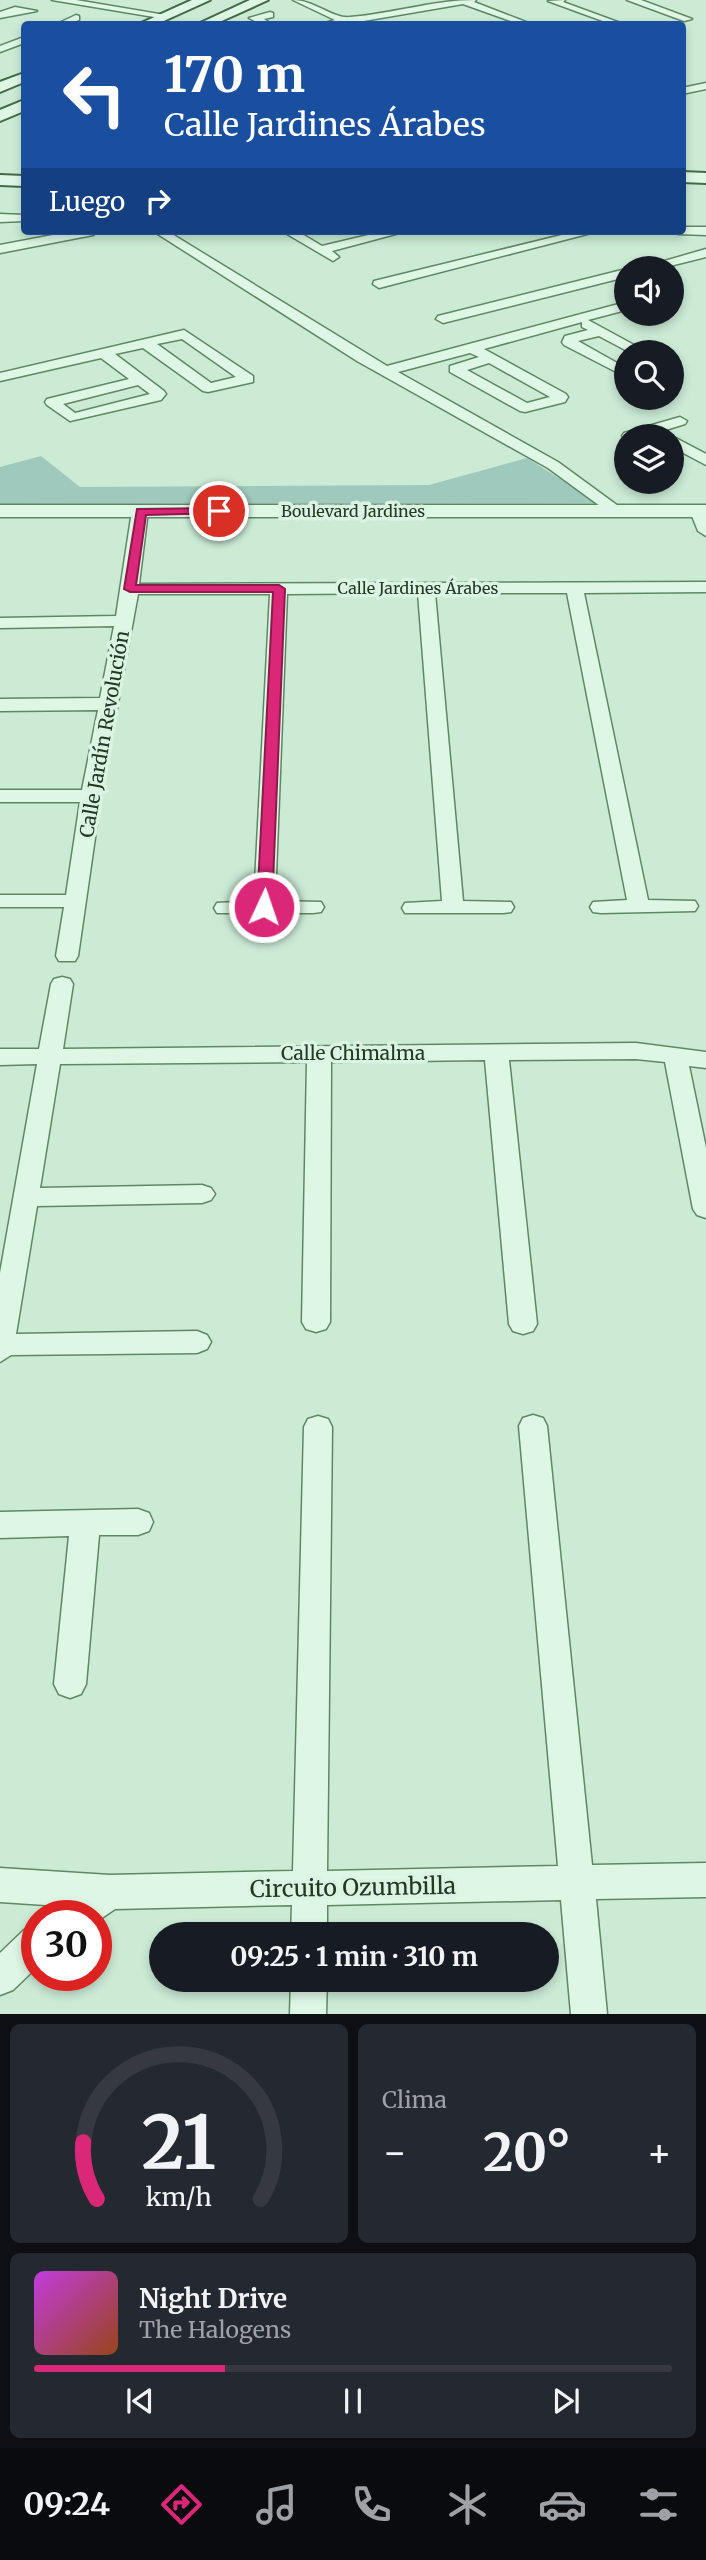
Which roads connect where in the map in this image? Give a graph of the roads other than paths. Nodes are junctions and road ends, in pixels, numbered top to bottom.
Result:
1 (57, 0) edge
2 (203, 0) edge
3 (261, 0) edge
4 (298, 0) edge
5 (465, 0) edge
6 (560, 0) edge
7 (632, 0) edge
8 (385, 4) dead end
9 (32, 11) dead end
10 (403, 11) junction
11 (0, 15) edge
12 (166, 16) junction
13 (154, 21) edge
14 (212, 21) edge
15 (346, 21) joint
16 (518, 21) edge
17 (610, 21) edge
18 (676, 21) edge
19 (21, 41) edge
20 (0, 50) edge
21 (21, 80) edge
22 (706, 86) edge
23 (0, 88) edge
24 (686, 90) edge
25 (21, 106) edge
26 (0, 116) edge
27 (0, 165) edge
28 (21, 166) edge
29 (686, 177) edge
30 (706, 178) edge
31 (0, 180) edge
32 (21, 181) edge
33 (686, 192) edge
34 (706, 192) edge
35 (0, 218) edge
36 (21, 218) edge
37 (686, 231) edge
38 (706, 232) edge
39 (73, 235) edge
40 (165, 235) edge
41 (295, 235) edge
42 (384, 235) edge
43 (577, 235) edge
44 (0, 250) edge
45 (320, 250) junction
46 (706, 253) edge
47 (684, 258) edge
48 (336, 259) dead end
49 (366, 276) dead end
50 (614, 276) edge
51 (379, 284) junction
52 (396, 294) dead end
53 (614, 309) edge
54 (578, 319) junction
55 (458, 328) dead end
56 (600, 331) junction
57 (617, 340) edge
58 (146, 343) junction
59 (472, 348) junction
60 (104, 353) junction
61 (491, 358) junction
62 (614, 366) edge
63 (386, 371) junction
64 (0, 377) edge
65 (141, 380) junction
66 (680, 421) dead end
67 (674, 424) edge
68 (684, 448) edge
69 (706, 460) edge
70 (0, 511) edge
71 (141, 511) junction
72 (617, 511) junction
73 (702, 511) edge
74 (706, 531) edge
75 (706, 587) edge
76 (575, 588) junction
77 (130, 589) junction
78 (279, 589) junction
79 (426, 589) junction
80 (124, 621) junction
81 (0, 623) edge
82 (108, 704) junction
83 (0, 705) edge
84 (0, 796) edge
85 (91, 796) junction
86 (0, 901) edge
87 (75, 901) junction
88 (639, 906) junction
89 (687, 906) dead end
90 (264, 907) junction
91 (313, 907) dead end
92 (503, 907) dead end
93 (601, 907) dead end
94 (225, 908) dead end
95 (413, 908) dead end
96 (453, 908) junction
97 (67, 956) dead end
98 (62, 984) dead end
99 (496, 1052) junction
100 (319, 1053) junction
101 (675, 1055) junction
102 (0, 1057) edge
103 (50, 1057) junction
104 (706, 1060) edge
105 (202, 1194) dead end
106 (25, 1197) junction
107 (706, 1209) edge
108 (316, 1322) dead end
109 (523, 1324) dead end
110 (197, 1342) dead end
111 (1, 1348) edge
112 (533, 1426) dead end
113 (318, 1427) dead end
114 (138, 1522) dead end
115 (85, 1523) junction
116 (0, 1525) edge
117 (70, 1684) dead end
118 (706, 1880) edge
119 (575, 1883) junction
120 (0, 1885) edge
121 (310, 1887) junction
122 (110, 1892) junction
123 (98, 1900) edge
124 (309, 1922) edge
125 (21, 1958) edge
126 (0, 1977) edge
127 (309, 1992) edge
128 (308, 2014) edge
129 (589, 2014) edge

1 - 12 street
2 - 12 main road
3 - 14 main road
4 - 15 street
5 - 10 street
5 - 16 street
6 - 17 street
7 - 18 street
8 - 10 street
9 - 11 street
10 - 15 street
12 - 13 main road
19 - 20 street
21 - 23 main road
22 - 24 street
25 - 26 main road
27 - 28 main road
29 - 30 main road
31 - 32 main road
33 - 34 main road
35 - 36 street
37 - 38 street
39 - 44 street
40 - 63 street
41 - 45 street
42 - 45 street
43 - 51 street
45 - 48 street
46 - 47 street
49 - 51 street
50 - 55 street
51 - 52 street
53 - 54 street
54 - 56 street
54 - 59 street
56 - 57 street
56 - 62 street
58 - 58 street
58 - 60 street
59 - 61 street
59 - 63 street
60 - 64 street
60 - 65 street
61 - 61 street
63 - 72 street
65 - 65 street
66 - 67 street
68 - 69 street
70 - 71 street, Boulevard Jardines
71 - 72 street, Boulevard Jardines
71 - 77 street, Calle Jardín Revolución
72 - 73 street, Boulevard Jardines
73 - 74 street
75 - 76 street, Calle Jardines Árabes
76 - 79 street, Calle Jardines Árabes
76 - 88 street
77 - 78 street, Calle Jardines Árabes
77 - 80 street, Calle Jardín Revolución
78 - 79 street, Calle Jardines Árabes
78 - 90 street
79 - 96 street
80 - 81 street
80 - 82 street, Calle Jardín Revolución
82 - 83 street
82 - 85 street, Calle Jardín Revolución
84 - 85 street
85 - 87 street, Calle Jardín Revolución
86 - 87 street
87 - 97 street, Calle Jardín Revolución
88 - 89 street
88 - 93 street
90 - 91 street
90 - 94 street
92 - 96 street
95 - 96 street
98 - 103 street
99 - 100 street, Calle Chimalma
99 - 101 street, Calle Chimalma
99 - 109 street
100 - 103 street, Calle Chimalma
100 - 108 street
101 - 104 street, Calle Chimalma
101 - 107 street
102 - 103 street, Calle Chimalma
103 - 106 street
105 - 106 street
106 - 111 street
110 - 111 street
112 - 119 street
113 - 121 street
114 - 115 street
115 - 116 street
115 - 117 street
118 - 119 street, Circuito Ozumbilla
119 - 121 street, Circuito Ozumbilla
119 - 129 street
120 - 122 street, Circuito Ozumbilla
121 - 122 street, Circuito Ozumbilla
121 - 124 street
122 - 123 street
125 - 126 street
127 - 128 street

